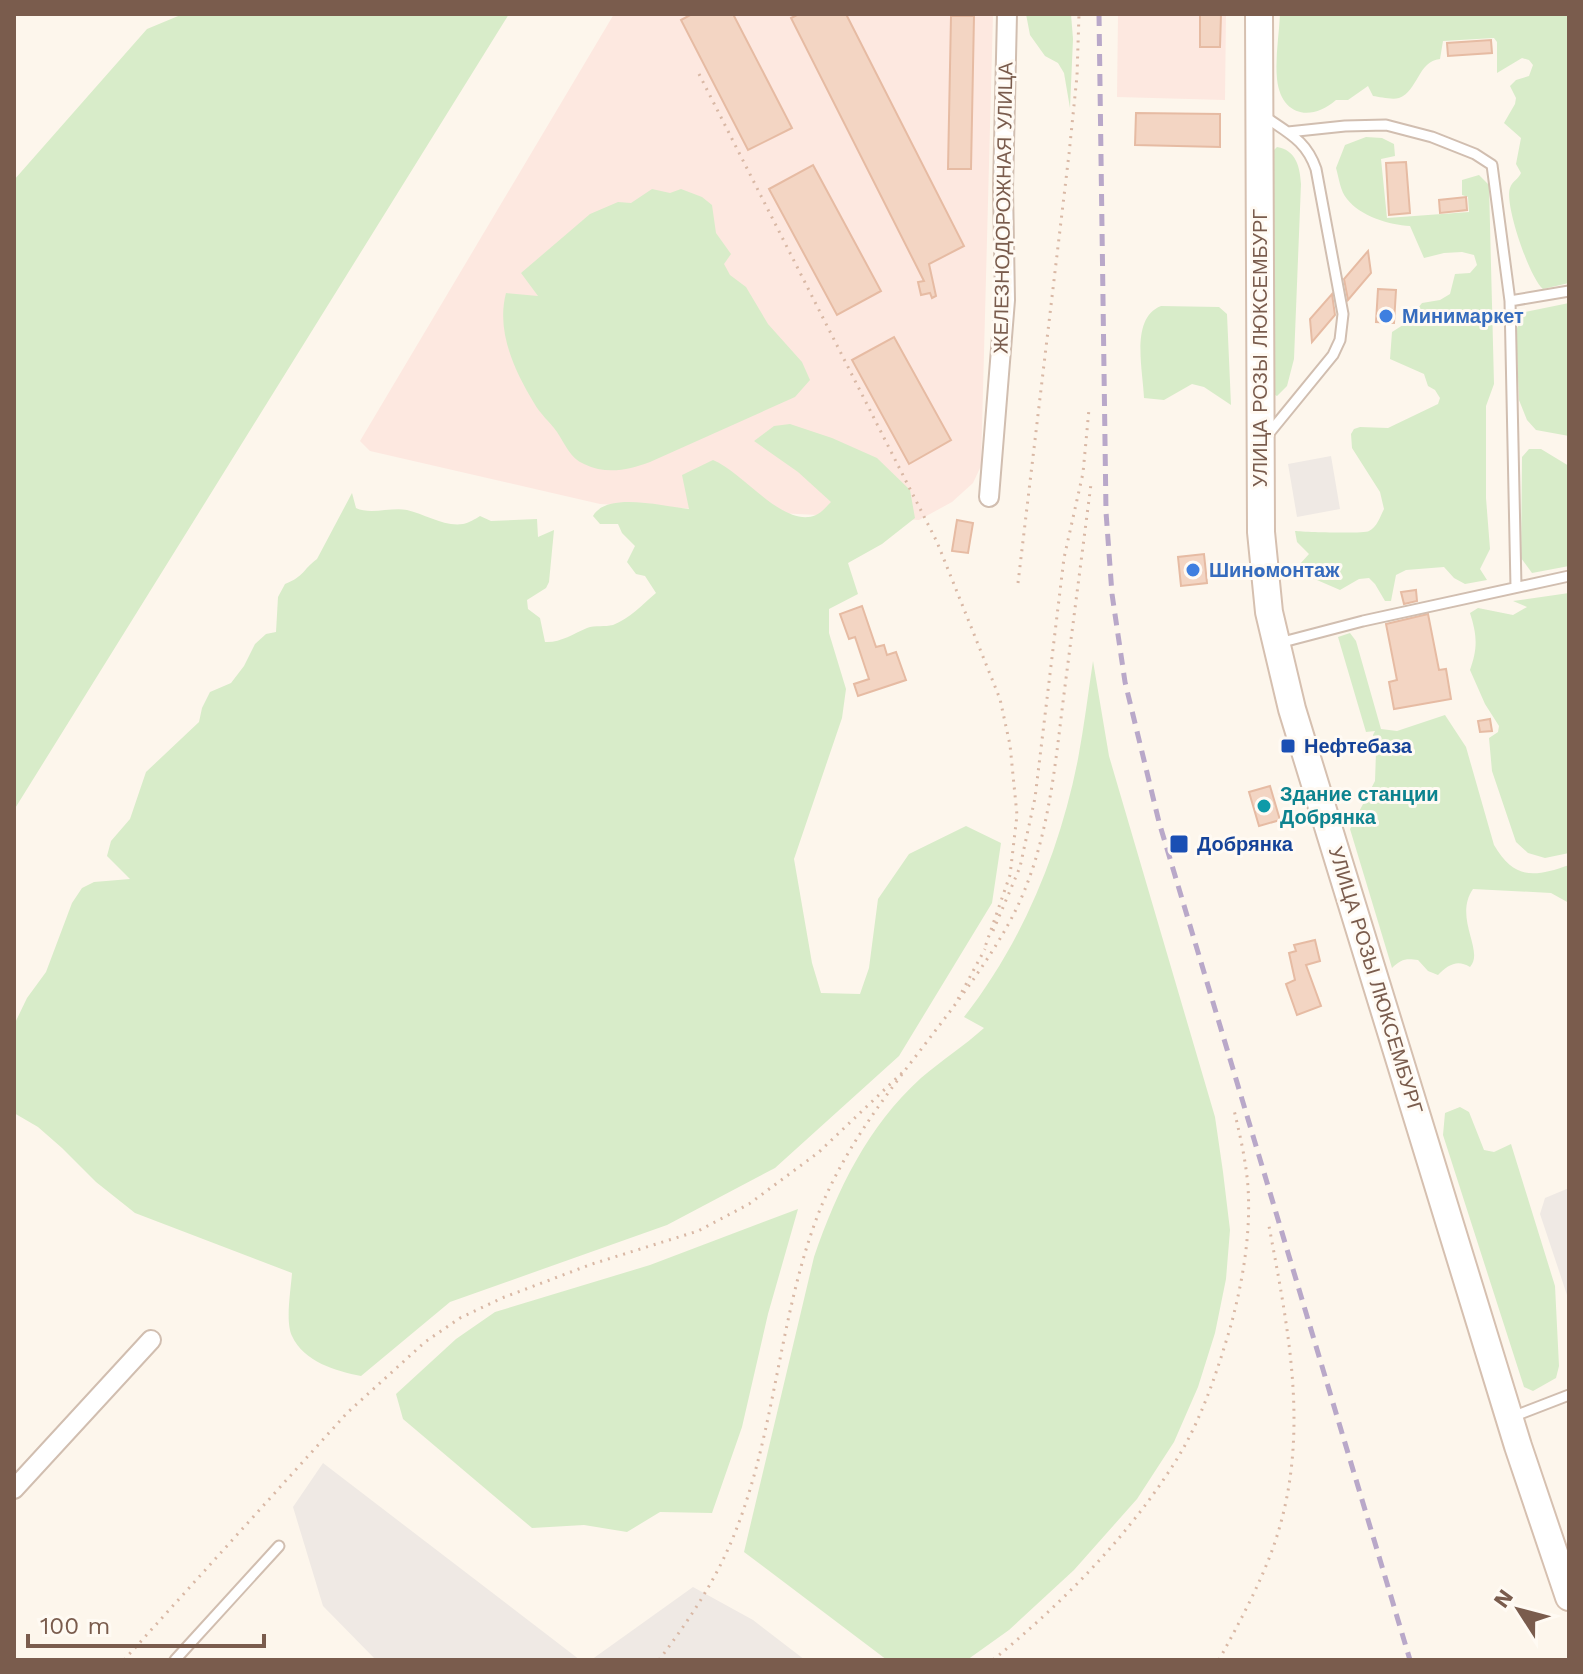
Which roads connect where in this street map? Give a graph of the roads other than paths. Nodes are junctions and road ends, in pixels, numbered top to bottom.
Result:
1 (1007, 14) edge
2 (1259, 14) edge
3 (1259, 113) junction
4 (1288, 132) junction
5 (1569, 291) edge
6 (1510, 301) junction
7 (1261, 442) junction
8 (989, 497) dead end
9 (1569, 576) edge
10 (1516, 587) junction
11 (1276, 644) junction
12 (151, 1340) dead end
13 (1569, 1395) edge
14 (1509, 1418) junction
15 (14, 1489) edge
16 (279, 1546) dead end
17 (1569, 1597) edge
18 (175, 1660) edge

1 - 8 street, ЖЕЛЕЗНОДОРОЖНАЯ УЛИЦА
2 - 3 street, УЛИЦА РОЗЫ ЛЮКСЕМБУРГ
3 - 4 lane
3 - 7 street, УЛИЦА РОЗЫ ЛЮКСЕМБУРГ
4 - 6 lane
4 - 7 lane
5 - 6 lane
6 - 10 lane
7 - 11 street, УЛИЦА РОЗЫ ЛЮКСЕМБУРГ
9 - 10 lane
10 - 11 lane
11 - 14 street, УЛИЦА РОЗЫ ЛЮКСЕМБУРГ
12 - 15 street
13 - 14 lane
14 - 17 street, УЛИЦА РОЗЫ ЛЮКСЕМБУРГ
16 - 18 lane

